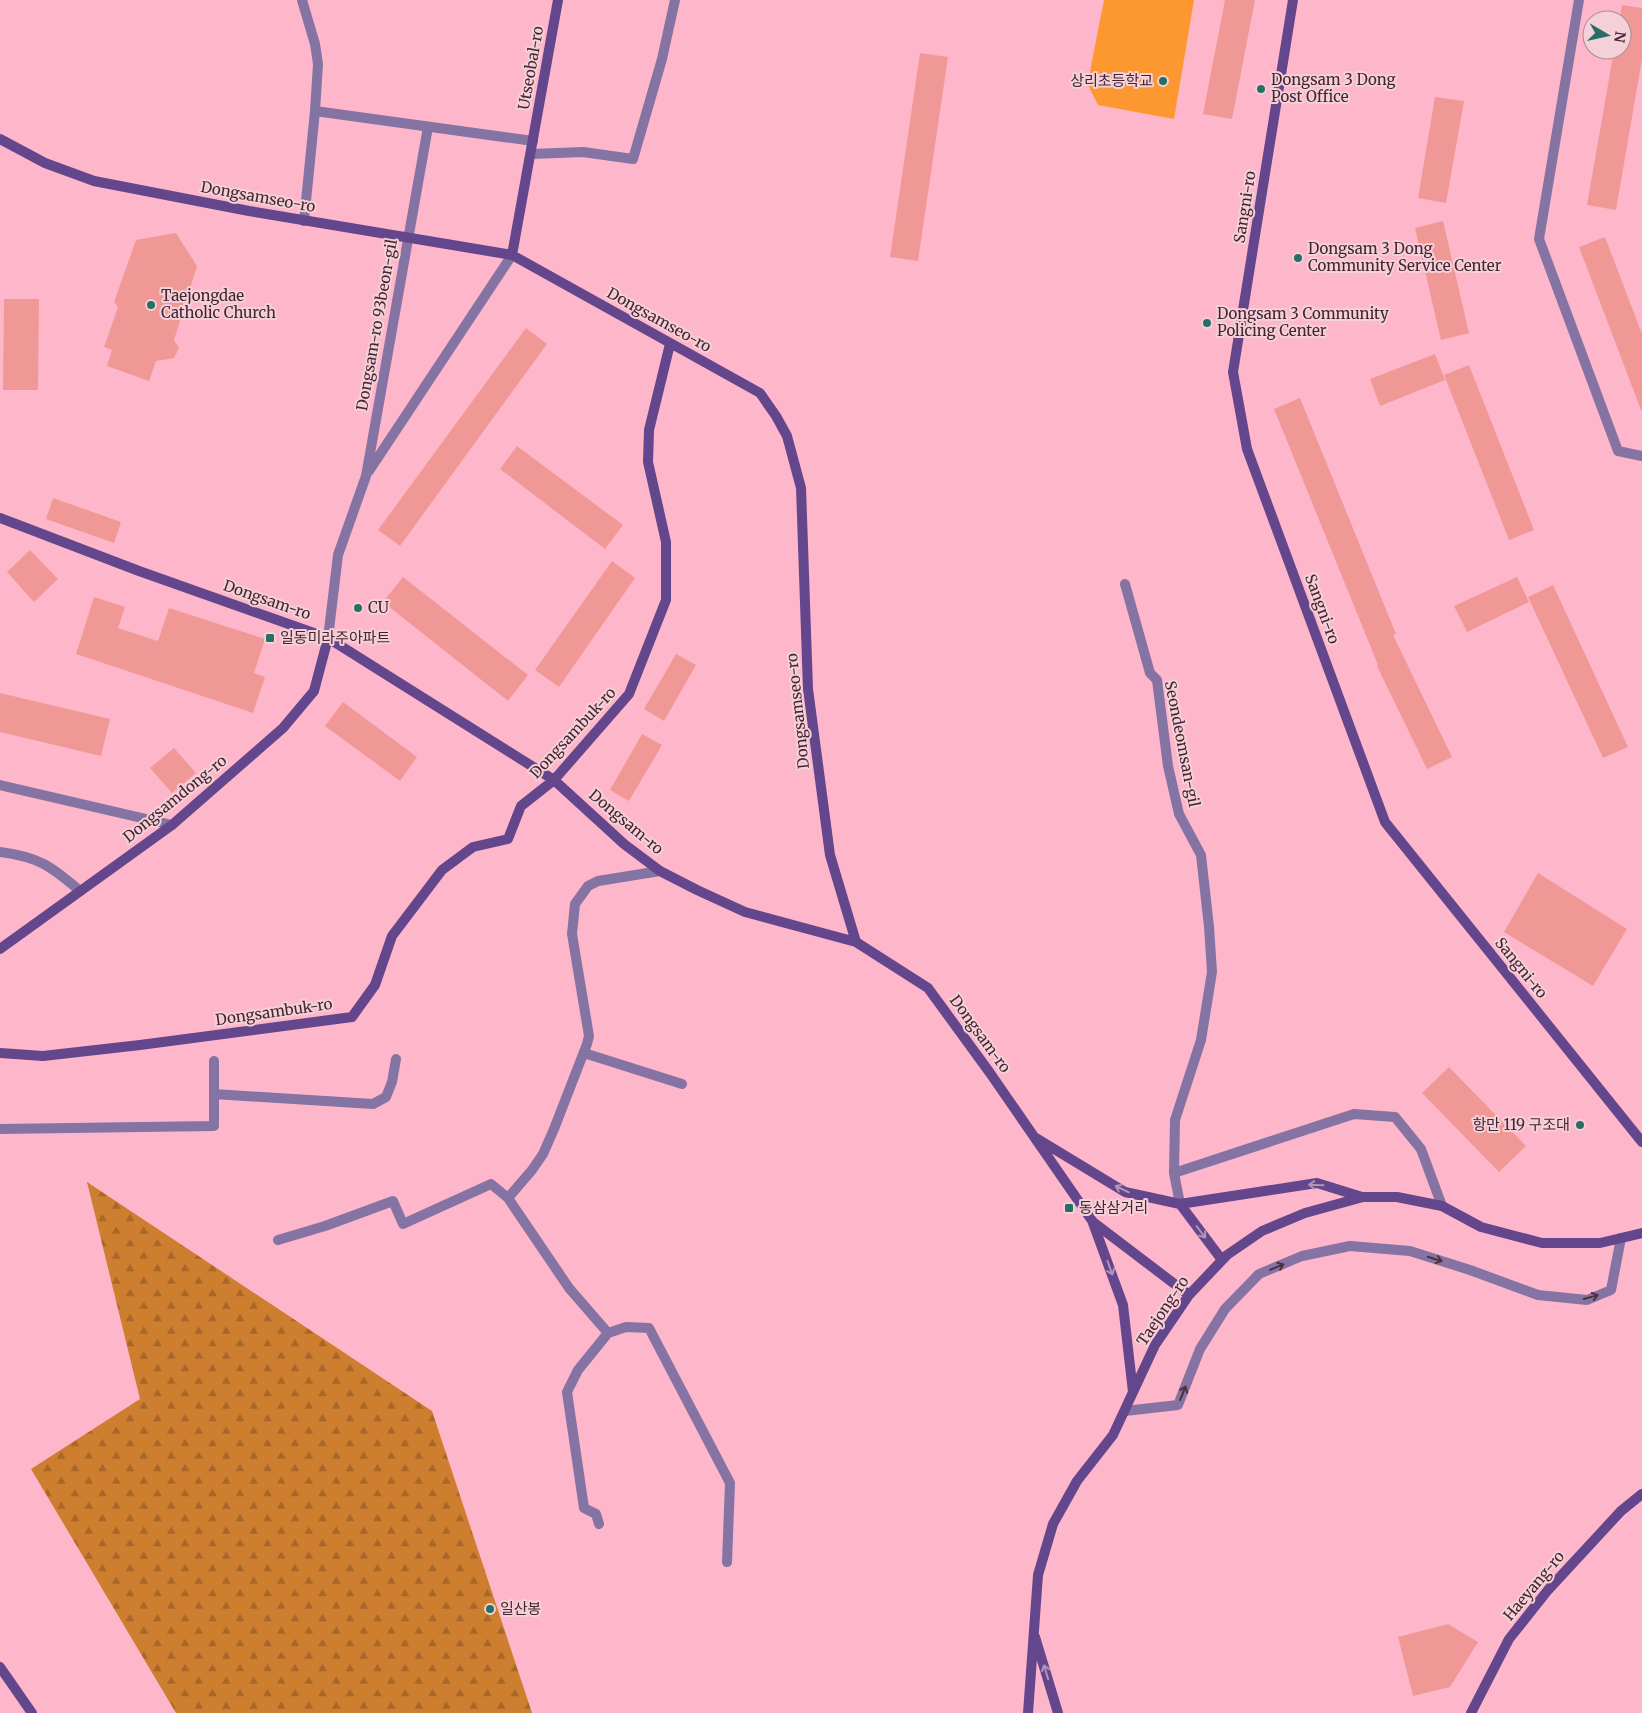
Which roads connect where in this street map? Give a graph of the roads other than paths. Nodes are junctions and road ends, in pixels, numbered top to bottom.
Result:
1 (302, 0) edge
2 (558, 0) edge
3 (675, 0) edge
4 (1293, 0) edge
5 (1579, 0) edge
6 (315, 111) junction
7 (428, 127) junction
8 (0, 139) edge
9 (533, 141) junction
10 (531, 154) junction
11 (304, 221) junction
12 (408, 237) junction
13 (512, 255) junction
14 (670, 344) junction
15 (1642, 456) edge
16 (366, 476) junction
17 (0, 518) edge
18 (1125, 584) dead end
19 (328, 638) junction
20 (554, 780) junction
21 (0, 786) edge
22 (172, 825) junction
23 (0, 852) edge
24 (660, 871) junction
25 (80, 891) junction
26 (856, 942) junction
27 (0, 949) edge
28 (0, 1053) edge
29 (584, 1053) junction
30 (396, 1059) dead end
31 (214, 1061) dead end
32 (682, 1084) dead end
33 (214, 1094) junction
34 (0, 1129) edge
35 (1033, 1136) junction
36 (1642, 1142) edge
37 (1174, 1173) junction
38 (1363, 1197) junction
39 (508, 1198) junction
40 (1180, 1204) junction
41 (1442, 1206) junction
42 (1093, 1222) junction
43 (1642, 1233) edge
44 (1621, 1238) junction
45 (278, 1240) dead end
46 (1222, 1260) junction
47 (1189, 1295) junction
48 (608, 1333) junction
49 (1133, 1393) junction
50 (1125, 1411) junction
51 (1642, 1494) edge
52 (599, 1524) dead end
53 (727, 1562) dead end
54 (1034, 1631) junction
55 (0, 1666) edge
56 (32, 1713) edge
57 (1028, 1713) edge
58 (1058, 1713) edge
59 (1471, 1713) edge

1 - 6 street
2 - 9 street, Utseobal-ro
3 - 10 street
4 - 36 street, Sangni-ro
5 - 15 street
6 - 7 street
6 - 11 street
7 - 9 street
7 - 12 street, Dongsam-ro 93beon-gil
8 - 11 street, Dongsamseo-ro
9 - 10 street, Utseobal-ro
10 - 13 street, Utseobal-ro
11 - 12 street, Dongsamseo-ro
12 - 13 street, Dongsamseo-ro
12 - 16 street, Dongsam-ro 93beon-gil
13 - 14 street, Dongsamseo-ro
13 - 16 street
14 - 20 street, Dongsambuk-ro
14 - 26 street, Dongsamseo-ro
16 - 19 street, Dongsam-ro 93beon-gil
17 - 19 street, Dongsam-ro
18 - 37 street, Seondeomsan-gil
19 - 20 street, Dongsam-ro
19 - 22 street, Dongsamdong-ro
20 - 24 street, Dongsam-ro
20 - 28 street, Dongsambuk-ro
21 - 22 street
22 - 25 street, Dongsamdong-ro
23 - 25 street
24 - 26 street, Dongsam-ro
24 - 29 street
25 - 27 street, Dongsamdong-ro
26 - 35 street, Dongsam-ro
29 - 32 street
29 - 39 street
30 - 33 street
31 - 33 street
33 - 34 street
40 -> 35 street
35 - 42 street, Dongsam-ro
37 - 40 street, Seondeomsan-gil
37 - 41 street
38 -> 40 street
38 - 41 street, Taejong-ro
38 - 46 street, Taejong-ro
39 - 45 street
39 - 48 street
40 -> 46 street
41 - 44 street, Taejong-ro
42 - 47 street, Dongsam-ro
42 -> 49 street
43 - 44 street, Taejong-ro
50 -> 44 street
46 - 47 street, Taejong-ro
47 - 49 street, Taejong-ro
48 - 52 street
48 - 53 street
49 - 50 street, Taejong-ro
50 - 54 street, Taejong-ro
51 - 59 street, Haeyang-ro
54 - 57 street, Taejong-ro
58 -> 54 street
55 - 56 street

